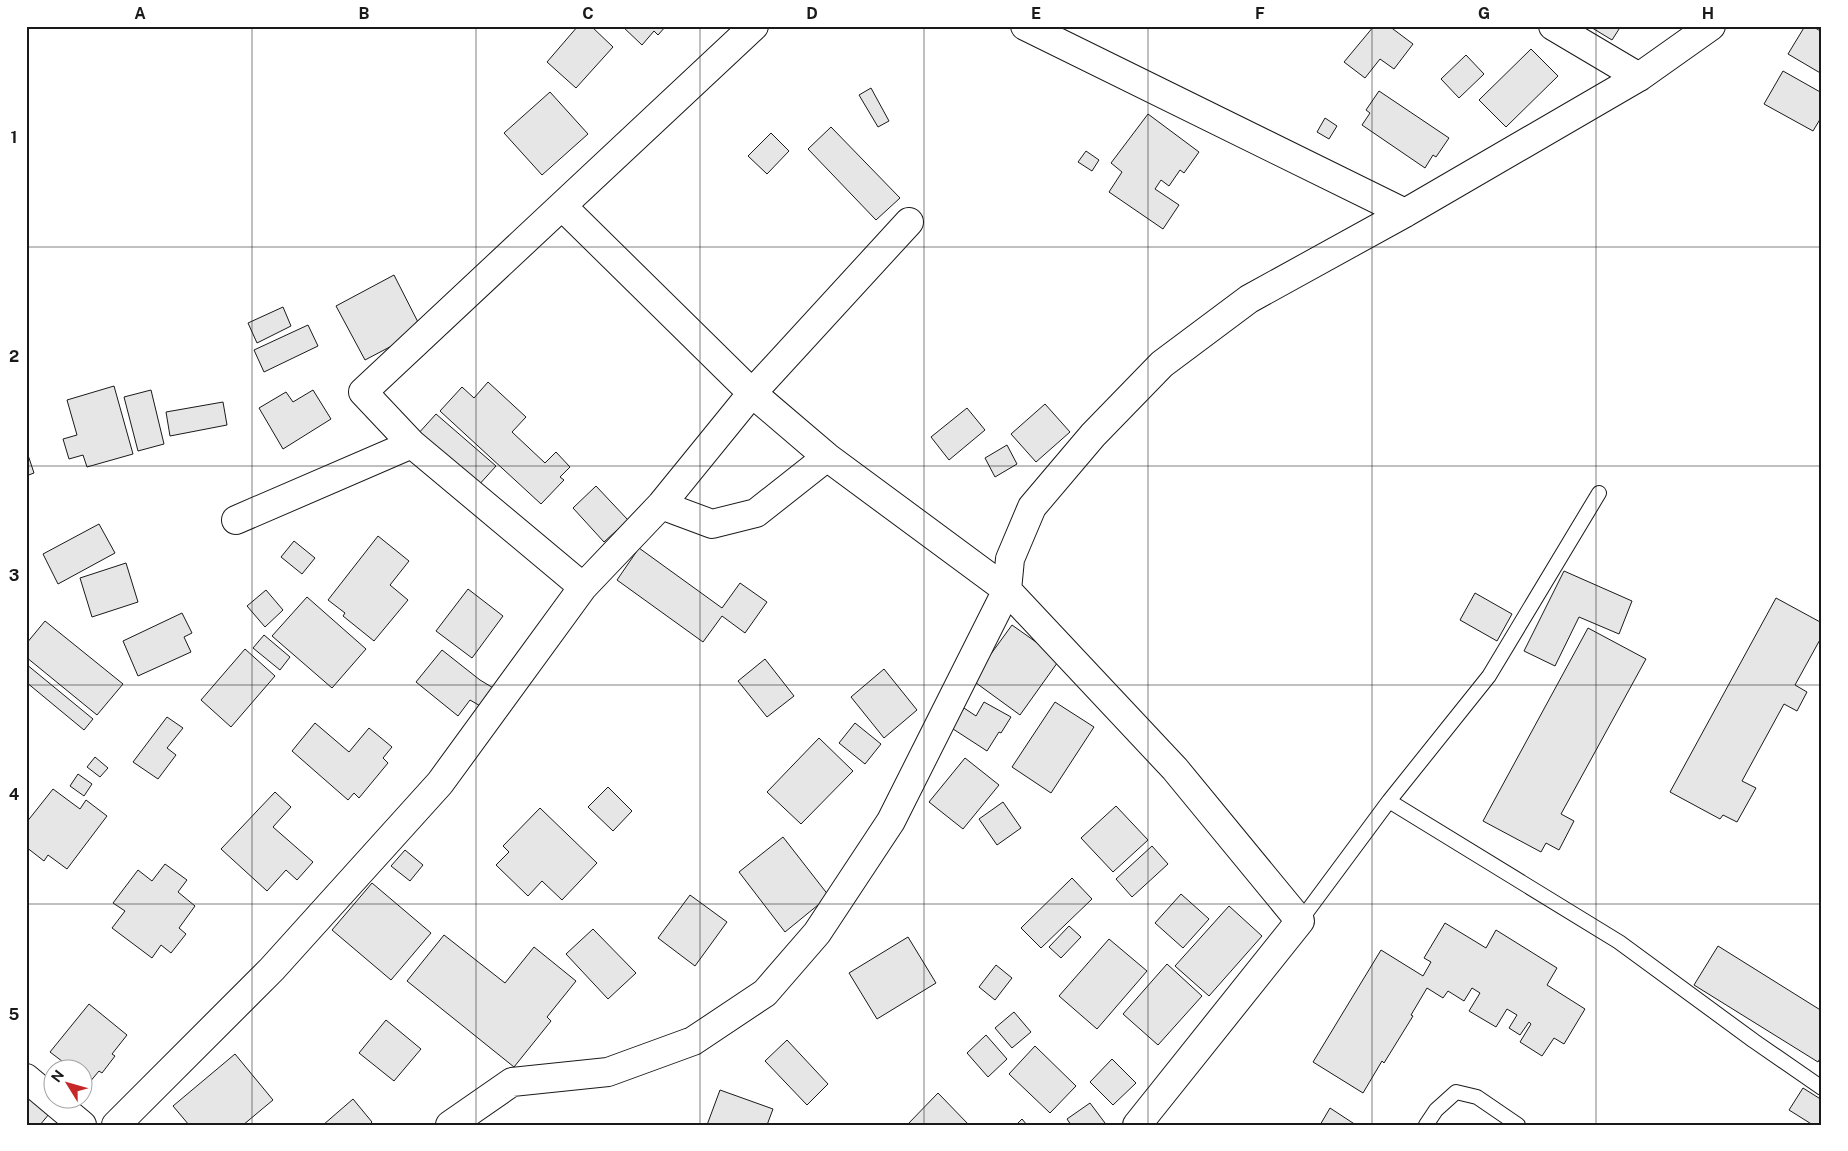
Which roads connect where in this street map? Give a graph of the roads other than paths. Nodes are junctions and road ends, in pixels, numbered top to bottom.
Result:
1 (754, 26) edge
2 (1025, 26) edge
3 (1553, 26) edge
4 (1711, 26) edge
5 (1639, 77) junction
6 (562, 206) junction
7 (1405, 213) junction
8 (909, 222) dead end
9 (752, 393) junction
10 (412, 444) junction
11 (827, 457) junction
12 (1599, 493) dead end
13 (661, 506) junction
14 (236, 520) dead end
15 (584, 587) junction
16 (1007, 590) junction
17 (1389, 801) junction
18 (1300, 920) junction
19 (26, 1078) edge
20 (1822, 1088) edge
21 (82, 1125) edge
22 (116, 1125) edge
23 (450, 1125) edge
24 (1137, 1125) edge
25 (1426, 1125) edge
26 (1518, 1125) edge

1 - 6 street
2 - 7 street
3 - 5 street
4 - 5 street
5 - 7 street
6 - 9 street
6 - 10 street
7 - 16 street
8 - 9 street
9 - 11 street
9 - 13 street
10 - 14 street
10 - 15 street
11 - 13 street
11 - 16 street
12 - 17 lane
13 - 15 street
15 - 22 street
16 - 18 street
16 - 23 street
17 - 18 lane
17 - 20 lane
18 - 24 street
19 - 21 street
25 - 26 lane

